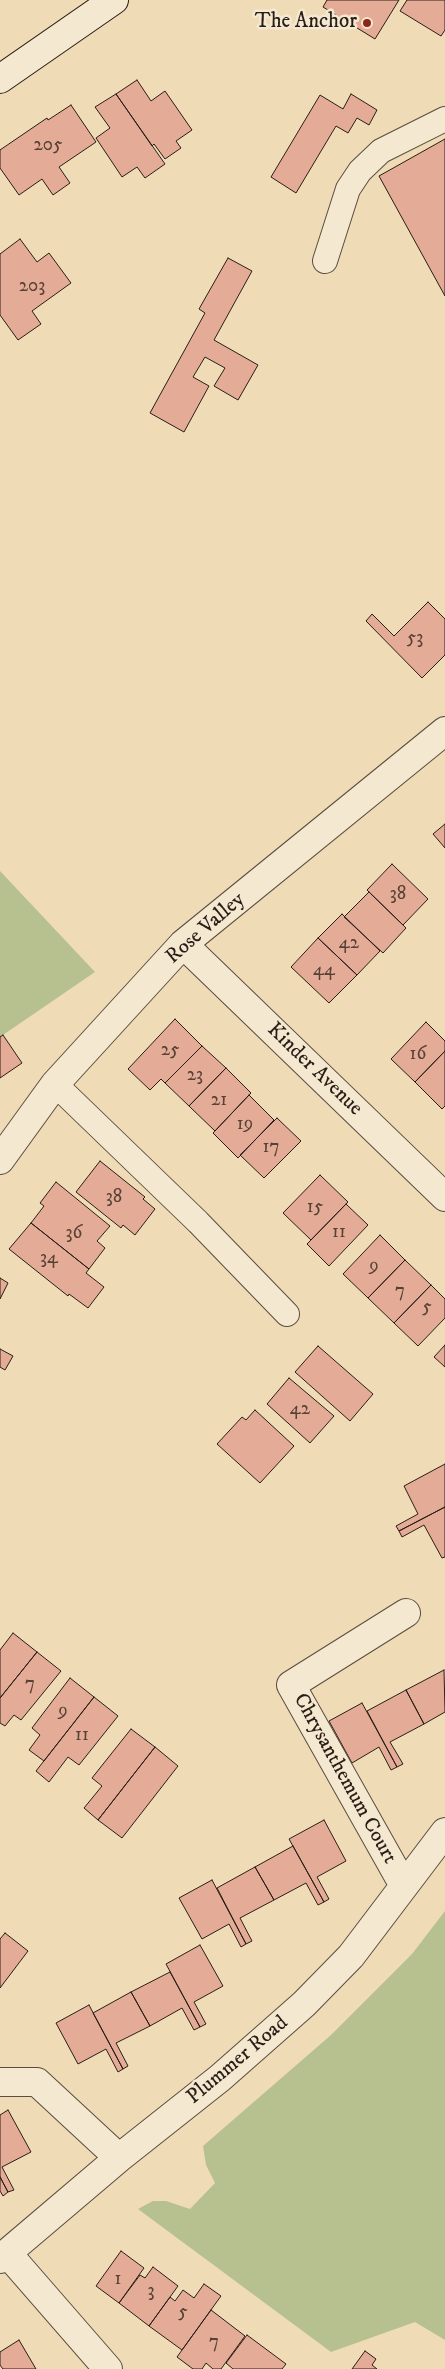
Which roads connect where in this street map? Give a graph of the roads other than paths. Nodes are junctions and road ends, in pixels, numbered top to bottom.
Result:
1 (114, 0) edge
2 (0, 78) edge
3 (445, 119) edge
4 (325, 261) dead end
5 (445, 731) edge
6 (183, 944) junction
7 (55, 1084) junction
8 (0, 1160) edge
9 (445, 1197) edge
10 (286, 1314) dead end
11 (406, 1612) dead end
12 (445, 1832) edge
13 (404, 1886) junction
14 (0, 2082) edge
15 (119, 2158) junction
16 (4, 2256) edge
17 (108, 2369) edge

1 - 2 street
3 - 4 lane
5 - 6 street, Rose Valley
6 - 7 street, Rose Valley
6 - 9 street, Kinder Avenue
7 - 8 street, Rose Valley
7 - 10 lane
11 - 13 street, Chrysanthemum Court
12 - 13 street, Plummer Road
13 - 15 street, Plummer Road
14 - 15 street
15 - 16 street, Plummer Road
16 - 17 street

